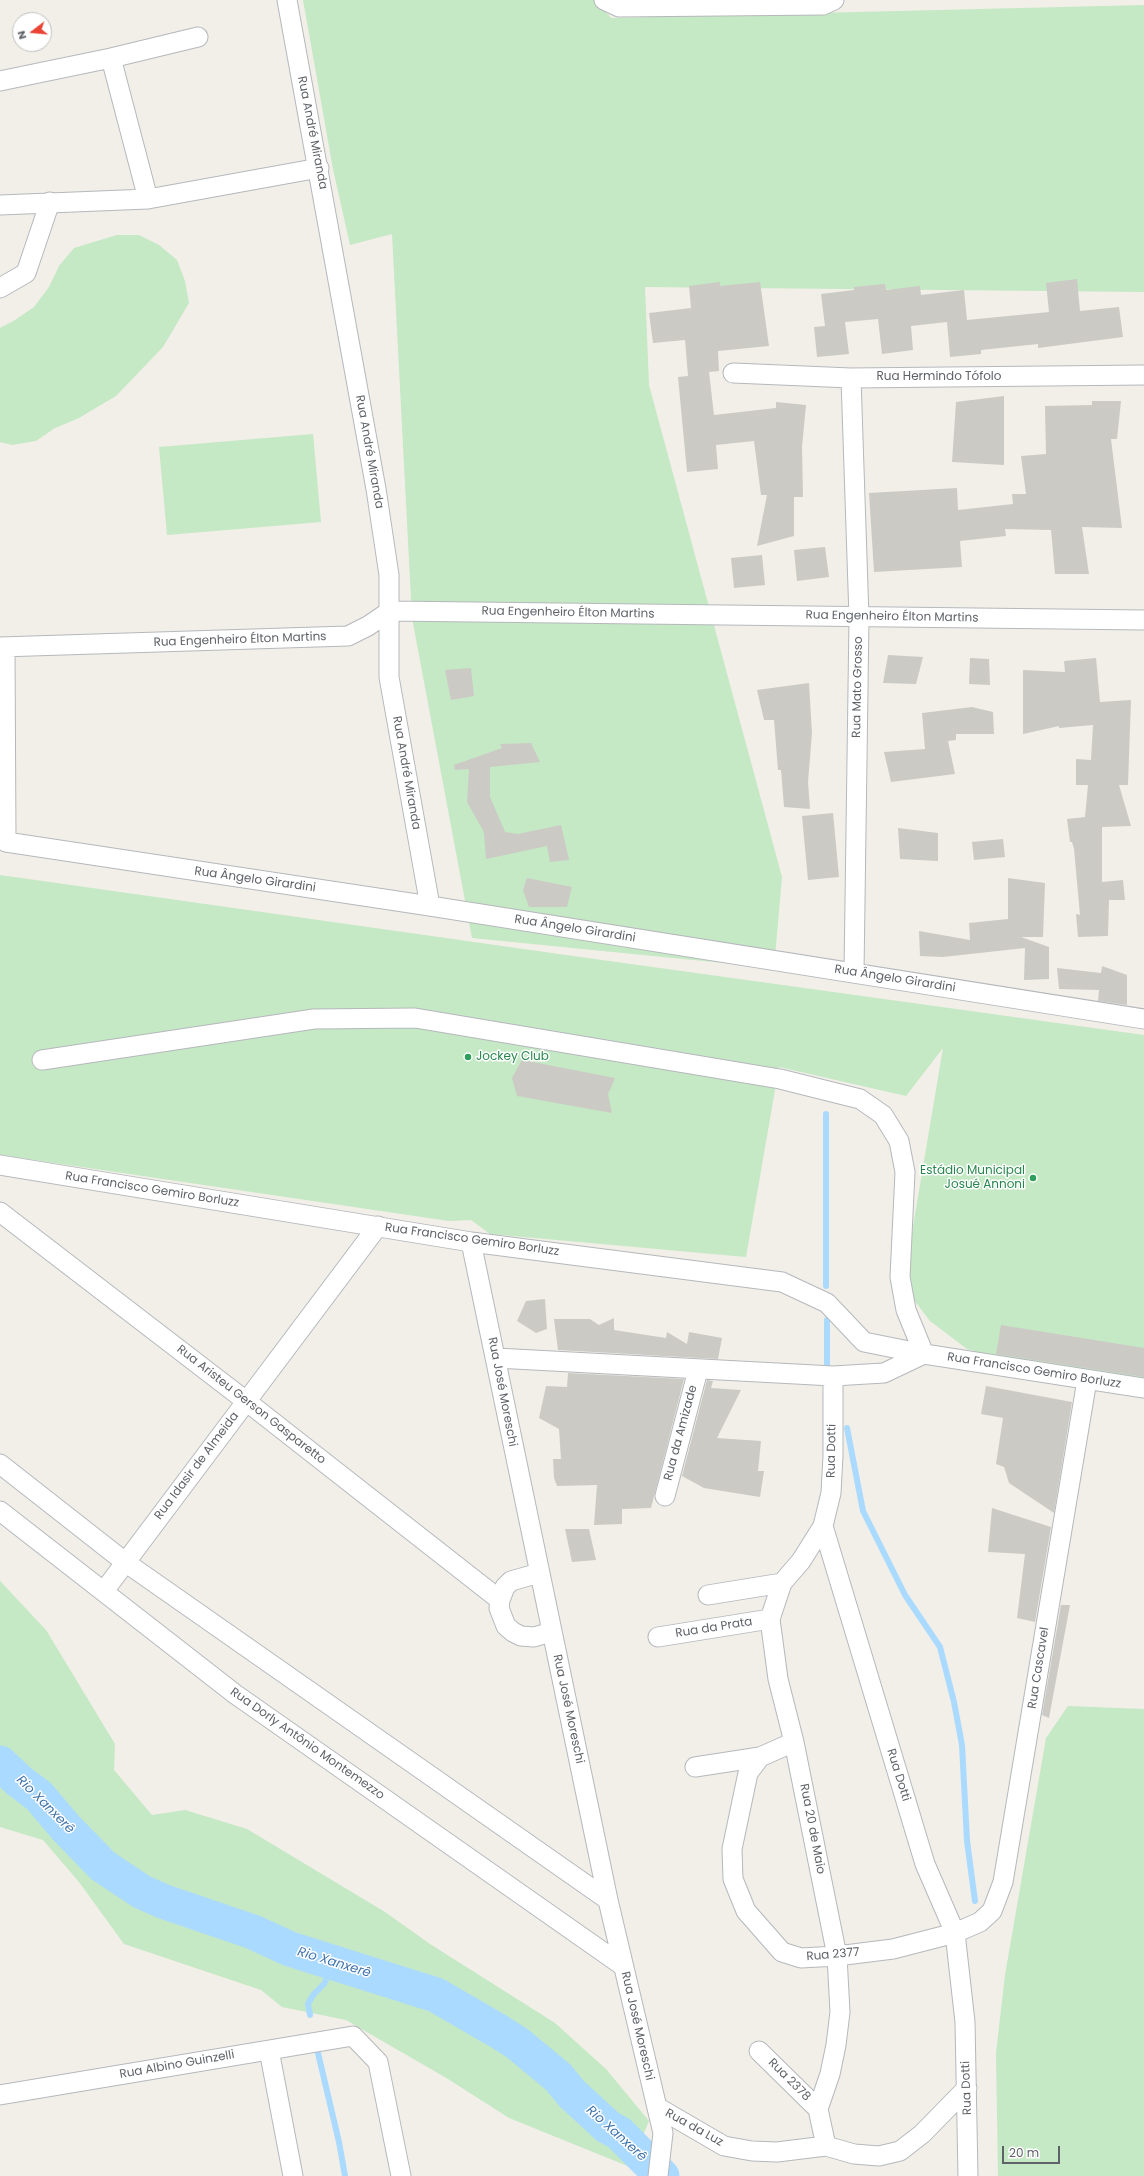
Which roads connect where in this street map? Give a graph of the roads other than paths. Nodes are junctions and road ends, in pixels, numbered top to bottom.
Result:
1 (287, 0) edge
2 (604, 0) edge
3 (834, 0) edge
4 (198, 37) dead end
5 (111, 58) junction
6 (0, 81) edge
7 (319, 168) junction
8 (148, 199) junction
9 (50, 202) junction
10 (0, 205) edge
11 (0, 288) edge
12 (733, 374) dead end
13 (1144, 375) edge
14 (851, 378) junction
15 (390, 611) junction
16 (859, 618) junction
17 (1144, 620) edge
18 (3, 647) edge
19 (430, 906) junction
20 (854, 972) junction
21 (1144, 1019) edge
22 (42, 1060) dead end
23 (0, 1165) edge
24 (0, 1212) edge
25 (378, 1226) junction
26 (471, 1242) junction
27 (924, 1354) junction
28 (496, 1358) junction
29 (698, 1370) junction
30 (833, 1376) junction
31 (1087, 1380) junction
32 (1144, 1388) edge
33 (246, 1401) junction
34 (0, 1464) edge
35 (665, 1496) dead end
36 (0, 1511) edge
37 (823, 1526) junction
38 (125, 1562) junction
39 (539, 1573) junction
40 (782, 1583) junction
41 (104, 1591) junction
42 (708, 1595) dead end
43 (500, 1600) junction
44 (770, 1619) junction
45 (551, 1632) junction
46 (658, 1637) dead end
47 (794, 1742) junction
48 (760, 1758) junction
49 (695, 1767) dead end
50 (608, 1900) junction
51 (955, 1933) junction
52 (837, 1956) junction
53 (623, 1966) junction
54 (269, 2050) junction
55 (759, 2051) dead end
56 (967, 2088) junction
57 (0, 2095) edge
58 (657, 2107) junction
59 (818, 2109) junction
60 (826, 2146) junction
61 (292, 2176) edge
62 (401, 2176) edge
63 (658, 2176) edge
64 (968, 2176) edge

1 - 7 street, Rua André Miranda
2 - 3 street
4 - 5 street
5 - 6 street
5 - 8 street
7 - 8 street
7 - 15 street, Rua André Miranda
8 - 9 street
9 - 10 street
9 - 11 street
12 - 14 street, Rua Hermindo Tófolo
13 - 14 street, Rua Hermindo Tófolo
14 - 16 street, Rua Mato Grosso
15 - 16 street, Rua Engenheiro Élton Martins
15 - 18 street, Rua Engenheiro Élton Martins
15 - 19 street, Rua André Miranda
16 - 17 street, Rua Engenheiro Élton Martins
16 - 20 street, Rua Mato Grosso
18 - 19 street, Rua Ângelo Girardini
19 - 20 street, Rua Ângelo Girardini
20 - 21 street, Rua Ângelo Girardini
22 - 27 street
23 - 25 street, Rua Francisco Gemiro Borluzz
24 - 33 street, Rua Aristeu Gerson Gasparetto
25 - 26 street, Rua Francisco Gemiro Borluzz
25 - 33 street, Rua Idasir de Almeida
26 - 27 street, Rua Francisco Gemiro Borluzz
26 - 28 street, Rua José Moreschi
27 - 30 street
27 - 31 street, Rua Francisco Gemiro Borluzz
28 - 29 street
28 - 39 street, Rua José Moreschi
29 - 30 street
29 - 35 street, Rua da Amizade
30 - 37 street, Rua Dotti
31 - 32 street, Rua Francisco Gemiro Borluzz
31 - 51 street, Rua Cascavel
33 - 38 street, Rua Idasir de Almeida
33 - 43 street, Rua Aristeu Gerson Gasparetto
34 - 38 street
36 - 41 street, Rua Dorly Antônio Montemezzo
37 - 40 street, Rua 20 de Maio
37 - 51 street, Rua Dotti
38 - 41 street, Rua Idasir de Almeida
38 - 50 street
39 - 43 street
39 - 45 street, Rua José Moreschi
40 - 42 street
40 - 44 street, Rua 20 de Maio
41 - 53 street, Rua Dorly Antônio Montemezzo
43 - 45 street
44 - 46 street, Rua da Prata
44 - 47 street, Rua 20 de Maio
45 - 50 street, Rua José Moreschi
47 - 48 street
47 - 52 street, Rua 20 de Maio
48 - 49 street
48 - 52 street, Rua 2377
50 - 53 street, Rua José Moreschi
51 - 52 street, Rua 2377
51 - 56 street, Rua Dotti
52 - 59 street, Rua 20 de Maio
53 - 58 street, Rua José Moreschi
54 - 57 street, Rua Albino Guinzelli
54 - 61 street
54 - 62 street, Rua Albino Guinzelli
55 - 59 street, Rua 2378
56 - 60 street, Rua da Luz
56 - 64 street, Rua Dotti
58 - 60 street, Rua da Luz
58 - 63 street, Rua José Moreschi
59 - 60 street

